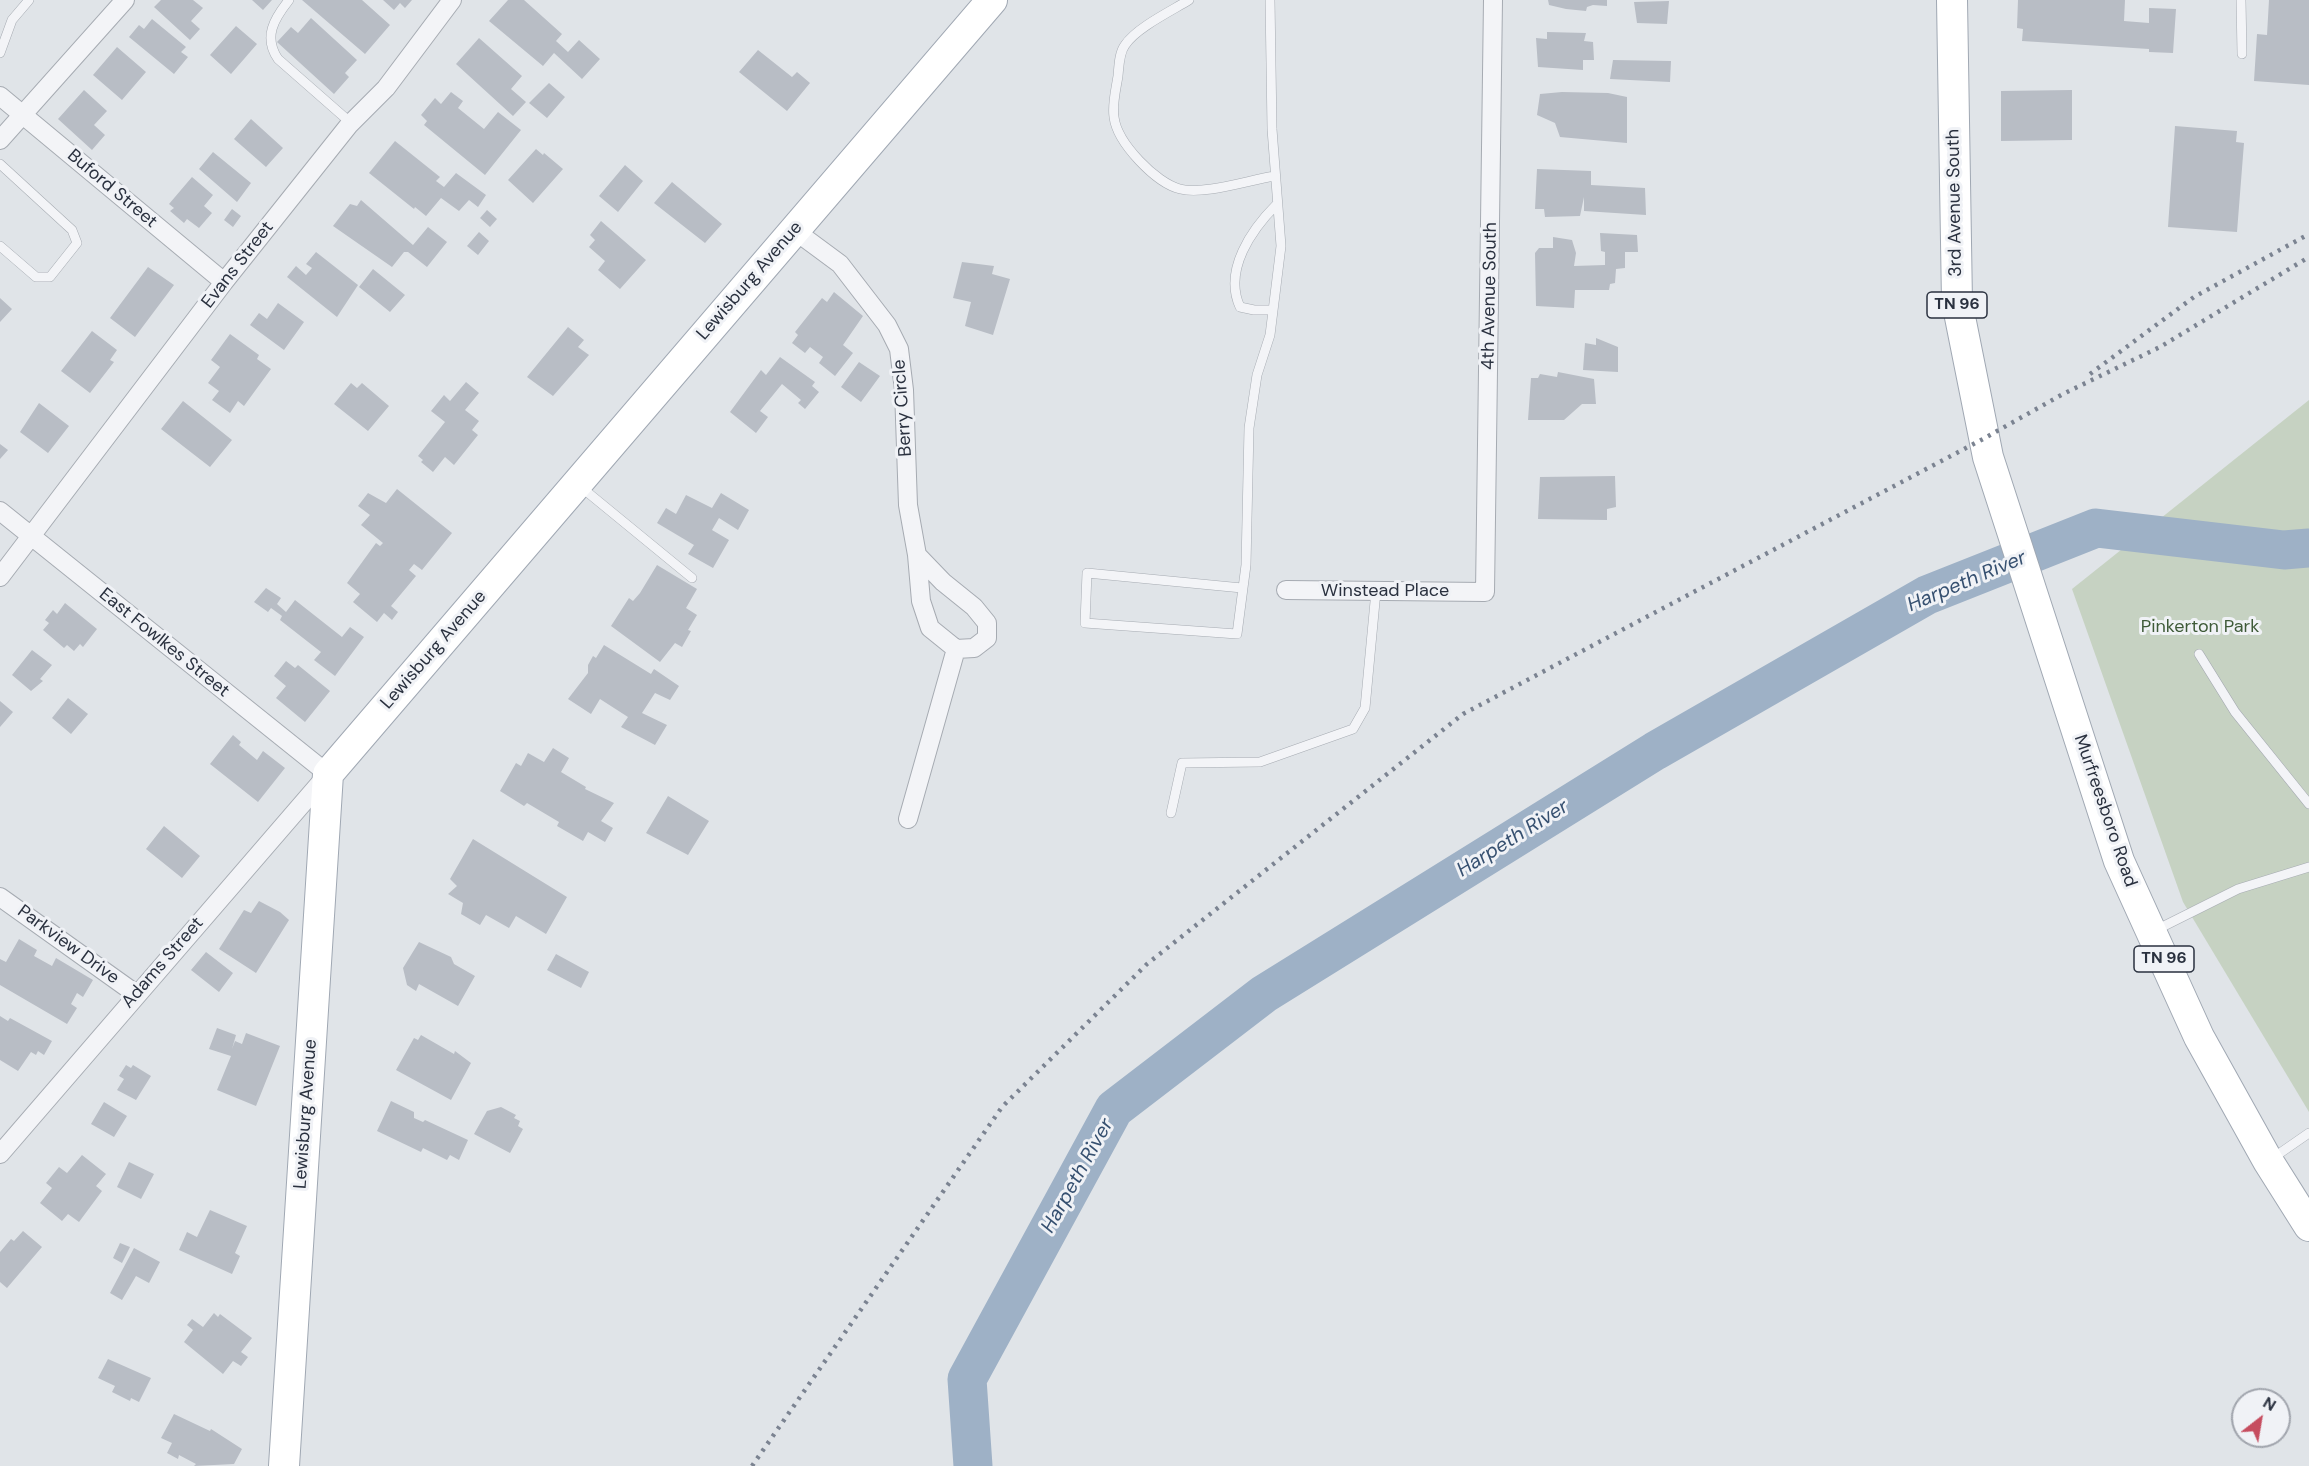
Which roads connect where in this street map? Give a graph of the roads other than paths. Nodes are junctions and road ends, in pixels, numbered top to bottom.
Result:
1 (29, 0) edge
2 (125, 0) edge
3 (289, 0) edge
4 (452, 0) edge
5 (992, 0) edge
6 (1189, 0) edge
7 (1270, 0) edge
8 (1493, 0) edge
9 (1952, 0) edge
10 (2241, 0) edge
11 (0, 53) edge
12 (2242, 54) dead end
13 (0, 96) edge
14 (21, 113) junction
15 (351, 123) junction
16 (0, 140) edge
17 (0, 164) edge
18 (1275, 176) junction
19 (1277, 204) junction
20 (794, 230) junction
21 (0, 246) edge
22 (224, 282) junction
23 (1273, 310) junction
24 (1985, 448) joint
25 (577, 483) junction
26 (0, 511) edge
27 (30, 535) junction
28 (917, 555) junction
29 (0, 577) edge
30 (692, 578) dead end
31 (1242, 588) junction
32 (1286, 590) dead end
33 (1376, 591) junction
34 (1485, 592) joint
35 (956, 650) junction
36 (2199, 654) dead end
37 (328, 774) junction
38 (2309, 804) edge
39 (1172, 813) dead end
40 (908, 819) dead end
41 (2309, 867) edge
42 (0, 897) edge
43 (2151, 932) junction
44 (136, 994) junction
45 (2309, 1133) edge
46 (0, 1154) edge
47 (2268, 1161) junction
48 (2309, 1226) edge
49 (284, 1466) edge

1 - 11 lane
2 - 14 street
3 - 15 lane
4 - 15 street, Evans Street
5 - 20 main road, Lewisburg Avenue
6 - 18 lane
7 - 18 lane
8 - 34 street, 4th Avenue South
9 - 24 main road, 3rd Avenue South / TN 96
10 - 12 lane
13 - 14 street, Buford Street
14 - 16 street
14 - 22 street, Buford Street
15 - 22 street, Evans Street
17 - 21 lane
18 - 19 lane
19 - 23 lane
19 - 23 lane
20 - 25 main road, Lewisburg Avenue
20 - 28 street, Berry Circle
22 - 27 street, Evans Street
23 - 31 lane
24 - 43 main road, Murfreesboro Road / TN 96
25 - 30 lane
25 - 37 main road, Lewisburg Avenue
26 - 27 street, East Fowlkes Street
27 - 29 street
27 - 37 street, East Fowlkes Street
28 - 35 street, Berry Circle
28 - 35 street
31 - 31 lane
32 - 33 street, Winstead Place
33 - 34 street, Winstead Place
33 - 39 lane
35 - 40 street
36 - 38 lane
37 - 44 street, Adams Street
37 - 49 main road, Lewisburg Avenue
41 - 43 lane
42 - 44 street, Parkview Drive
43 - 47 main road, Murfreesboro Road / TN 96
44 - 46 street, Adams Street
45 - 47 lane
47 - 48 main road, Murfreesboro Road / TN 96

